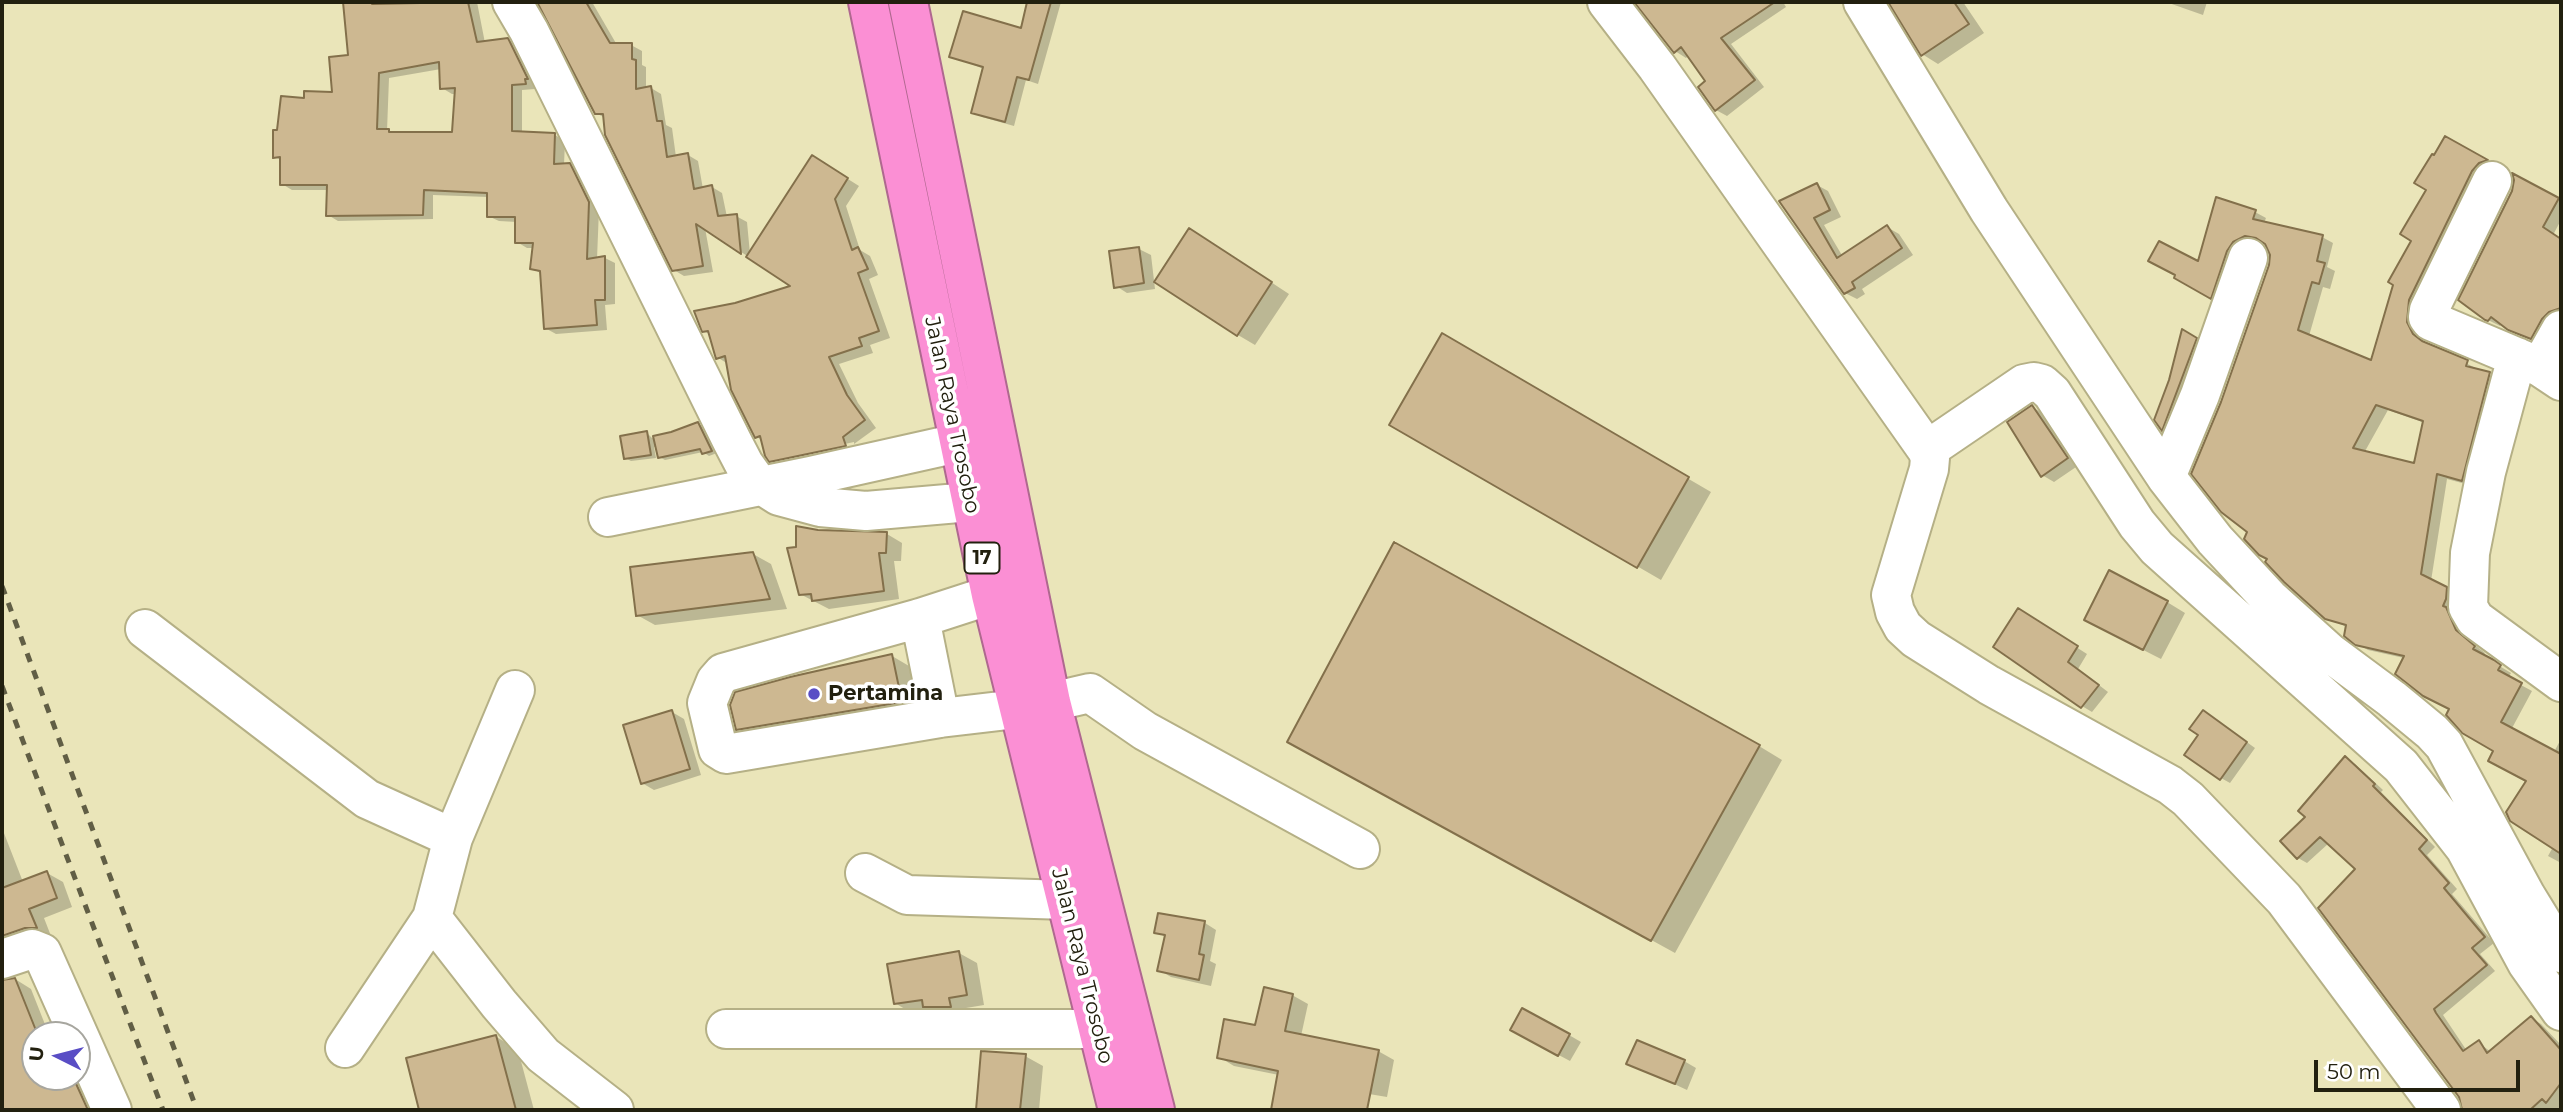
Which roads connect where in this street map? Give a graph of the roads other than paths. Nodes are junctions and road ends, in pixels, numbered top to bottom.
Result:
1 (512, 2) edge
2 (867, 2) edge
3 (908, 2) edge
4 (1607, 2) edge
5 (1863, 2) edge
6 (2492, 181) dead end
7 (2248, 258) dead end
8 (2561, 330) edge
9 (2539, 368) edge
10 (958, 443) junction
11 (1927, 450) junction
12 (2166, 477) junction
13 (763, 486) junction
14 (970, 502) junction
15 (608, 517) dead end
16 (991, 595) junction
17 (920, 618) junction
18 (145, 629) dead end
19 (2561, 682) edge
20 (515, 690) dead end
21 (1034, 705) junction
22 (940, 718) junction
23 (453, 838) junction
24 (1360, 849) dead end
25 (865, 873) dead end
26 (1067, 900) junction
27 (432, 918) junction
28 (2561, 953) edge
29 (2, 959) edge
30 (2561, 1011) edge
31 (1097, 1029) junction
32 (726, 1030) dead end
33 (345, 1048) dead end
34 (112, 1110) edge
35 (614, 1110) edge
36 (1118, 1110) edge
37 (1155, 1110) edge
38 (2441, 1110) edge

1 - 13 street
2 - 10 highway, Jalan Raya Trosobo / 17
3 - 21 highway, Jalan Raya Trosobo / 17
4 - 11 street
5 - 12 street
6 - 9 street
7 - 12 street
8 - 9 street
9 - 19 street
10 - 13 street
10 - 14 highway, Jalan Raya Trosobo / 17
11 - 30 street
11 - 38 street
12 - 28 street
13 - 14 street
13 - 15 street
14 - 16 highway, Jalan Raya Trosobo / 17
16 - 17 street
16 - 21 highway, Jalan Raya Trosobo / 17
17 - 22 street
17 - 22 street
18 - 23 street
20 - 23 street
21 - 22 street
21 - 24 street
21 - 26 highway, Jalan Raya Trosobo / 17
21 - 37 highway, Jalan Raya Trosobo / 17
23 - 27 street
25 - 26 street
26 - 31 highway, Jalan Raya Trosobo / 17
27 - 33 street
27 - 35 street
29 - 34 street
31 - 32 street
31 - 36 highway, Jalan Raya Trosobo / 17

